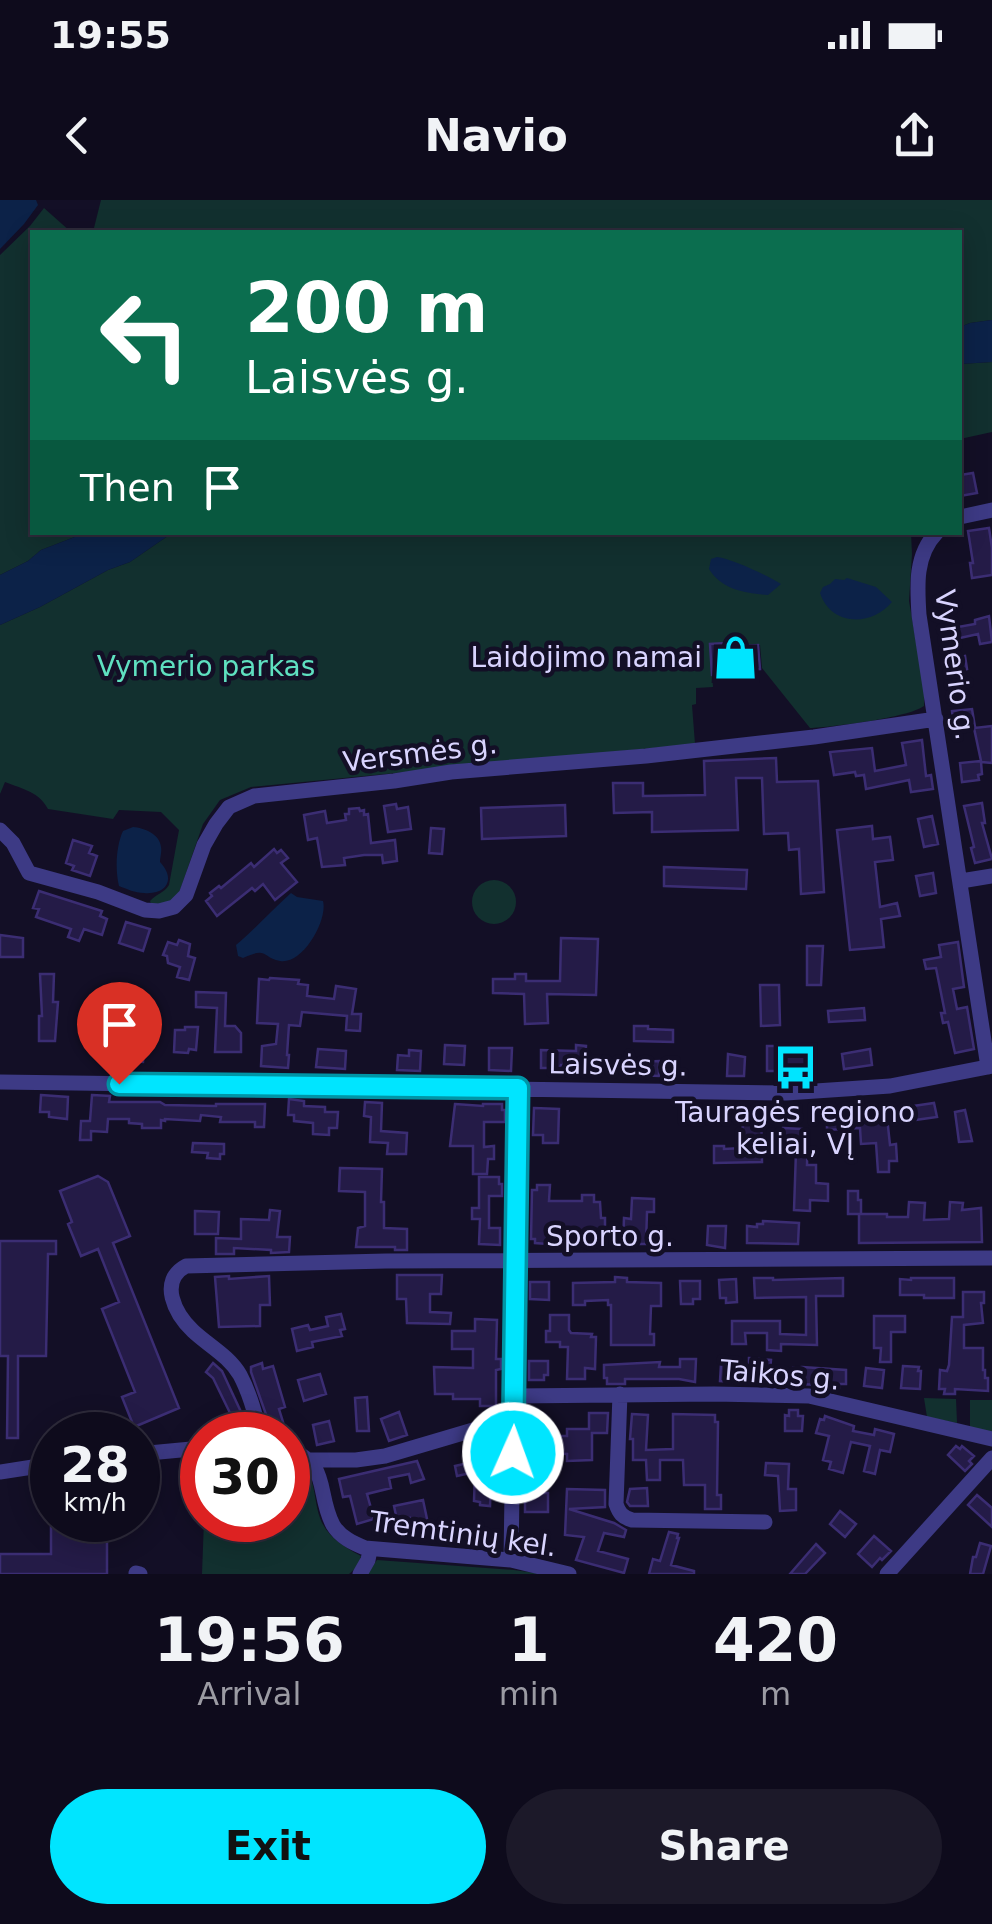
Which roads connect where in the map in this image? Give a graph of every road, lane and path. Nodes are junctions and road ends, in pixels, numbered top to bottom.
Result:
1 (992, 510) edge
2 (962, 517) edge
3 (934, 535) edge
4 (936, 719) junction
5 (0, 830) edge
6 (992, 876) edge
7 (961, 881) junction
8 (990, 1066) edge
9 (0, 1082) edge
10 (518, 1088) junction
11 (992, 1258) edge
12 (516, 1262) junction
13 (620, 1394) junction
14 (515, 1396) junction
15 (252, 1412) edge
16 (514, 1418) junction
17 (992, 1439) edge
18 (992, 1458) edge
19 (310, 1460) joint
20 (30, 1467) edge
21 (0, 1472) edge
22 (765, 1522) dead end
23 (370, 1550) junction
24 (511, 1560) junction
25 (360, 1574) edge
26 (569, 1574) edge
27 (887, 1574) edge

1 - 2 street
3 - 4 street, Vymerio g.
4 - 5 street, Versmės g.
4 - 7 street, Vymerio g.
6 - 7 street
7 - 8 street, Vymerio g.
8 - 10 street, Laisvės g.
9 - 10 street, Laisvės g.
10 - 12 street
11 - 12 street, Sporto g.
12 - 14 street
12 - 15 street, Sporto g.
13 - 14 street, Taikos g.
13 - 17 street, Taikos g.
13 - 22 street
14 - 16 street
16 - 19 street
16 - 24 street
18 - 27 street
19 - 23 street, Tremtinių kel.
20 - 21 street
23 - 24 street, Tremtinių kel.
23 - 25 street
24 - 26 street, Tremtinių kel.

